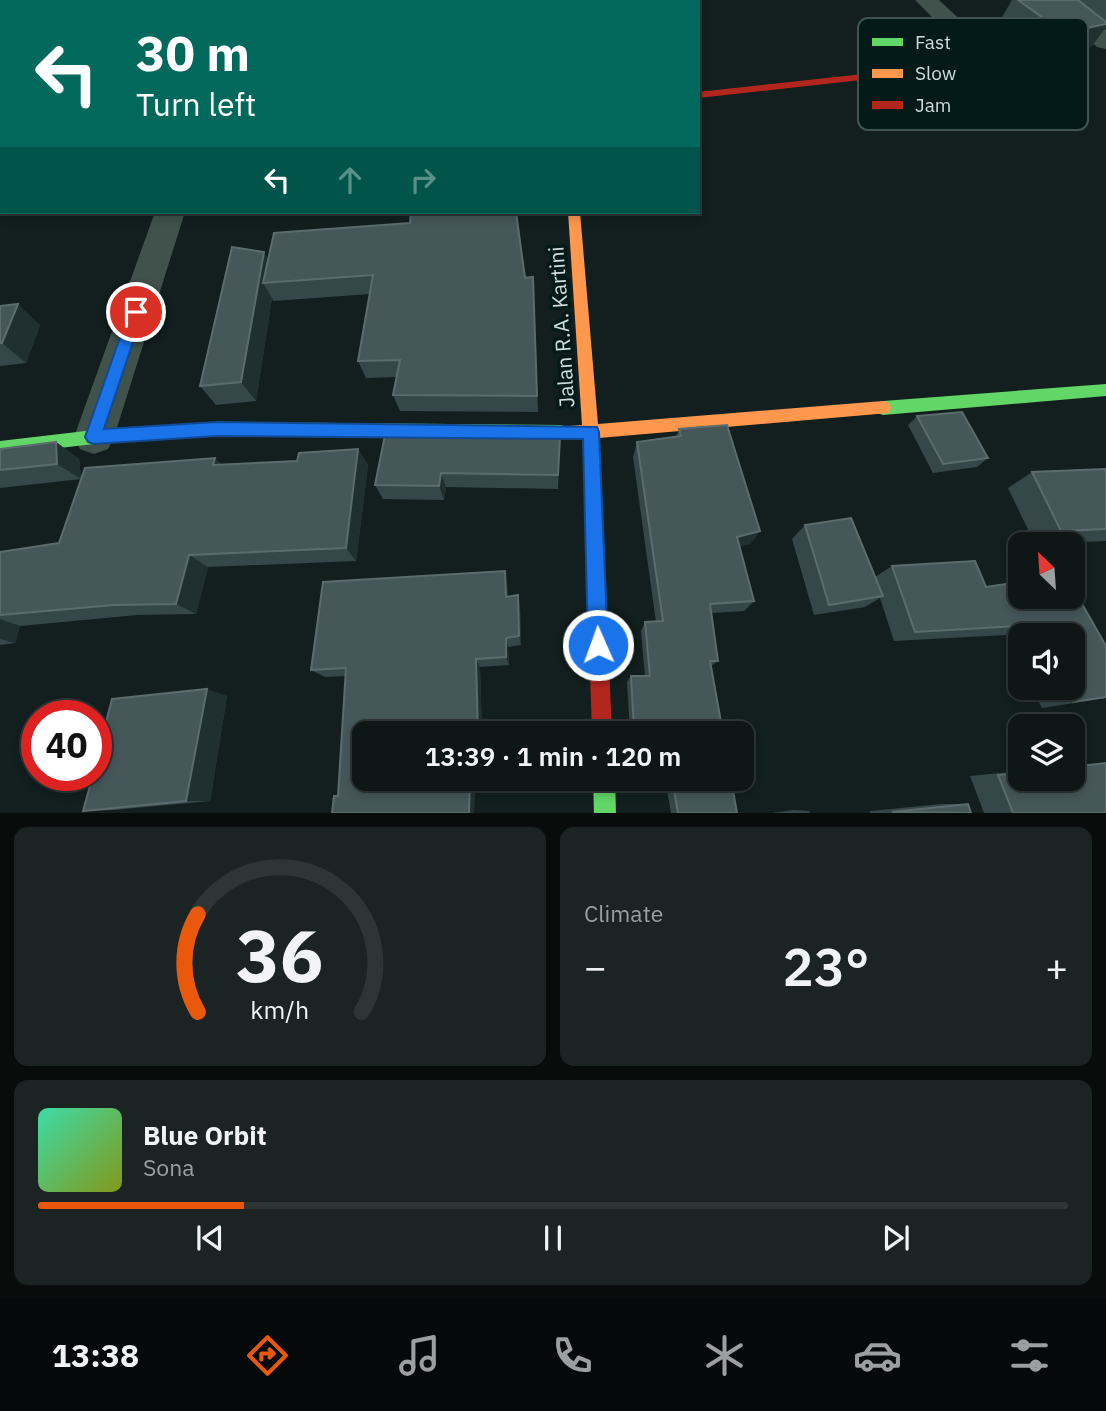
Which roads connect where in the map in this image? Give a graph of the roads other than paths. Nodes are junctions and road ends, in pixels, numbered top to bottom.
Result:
1 (926, 0) edge
2 (1052, 0) edge
3 (945, 18) edge
4 (1075, 18) edge
5 (1088, 28) edge
6 (1106, 42) edge
7 (858, 78) edge
8 (700, 95) edge
9 (169, 214) edge
10 (574, 214) edge
11 (1106, 390) edge
12 (591, 432) junction
13 (94, 437) junction
14 (0, 448) edge
15 (602, 721) edge
16 (604, 791) edge
17 (605, 813) edge

1 - 3 street
2 - 4 street
5 - 6 street
7 - 8 street
9 - 13 street
10 - 12 street, Jalan R.A. Kartini
11 - 12 street
12 - 13 street
12 - 15 street, Jalan R.A. Kartini
13 - 14 street
16 - 17 street

